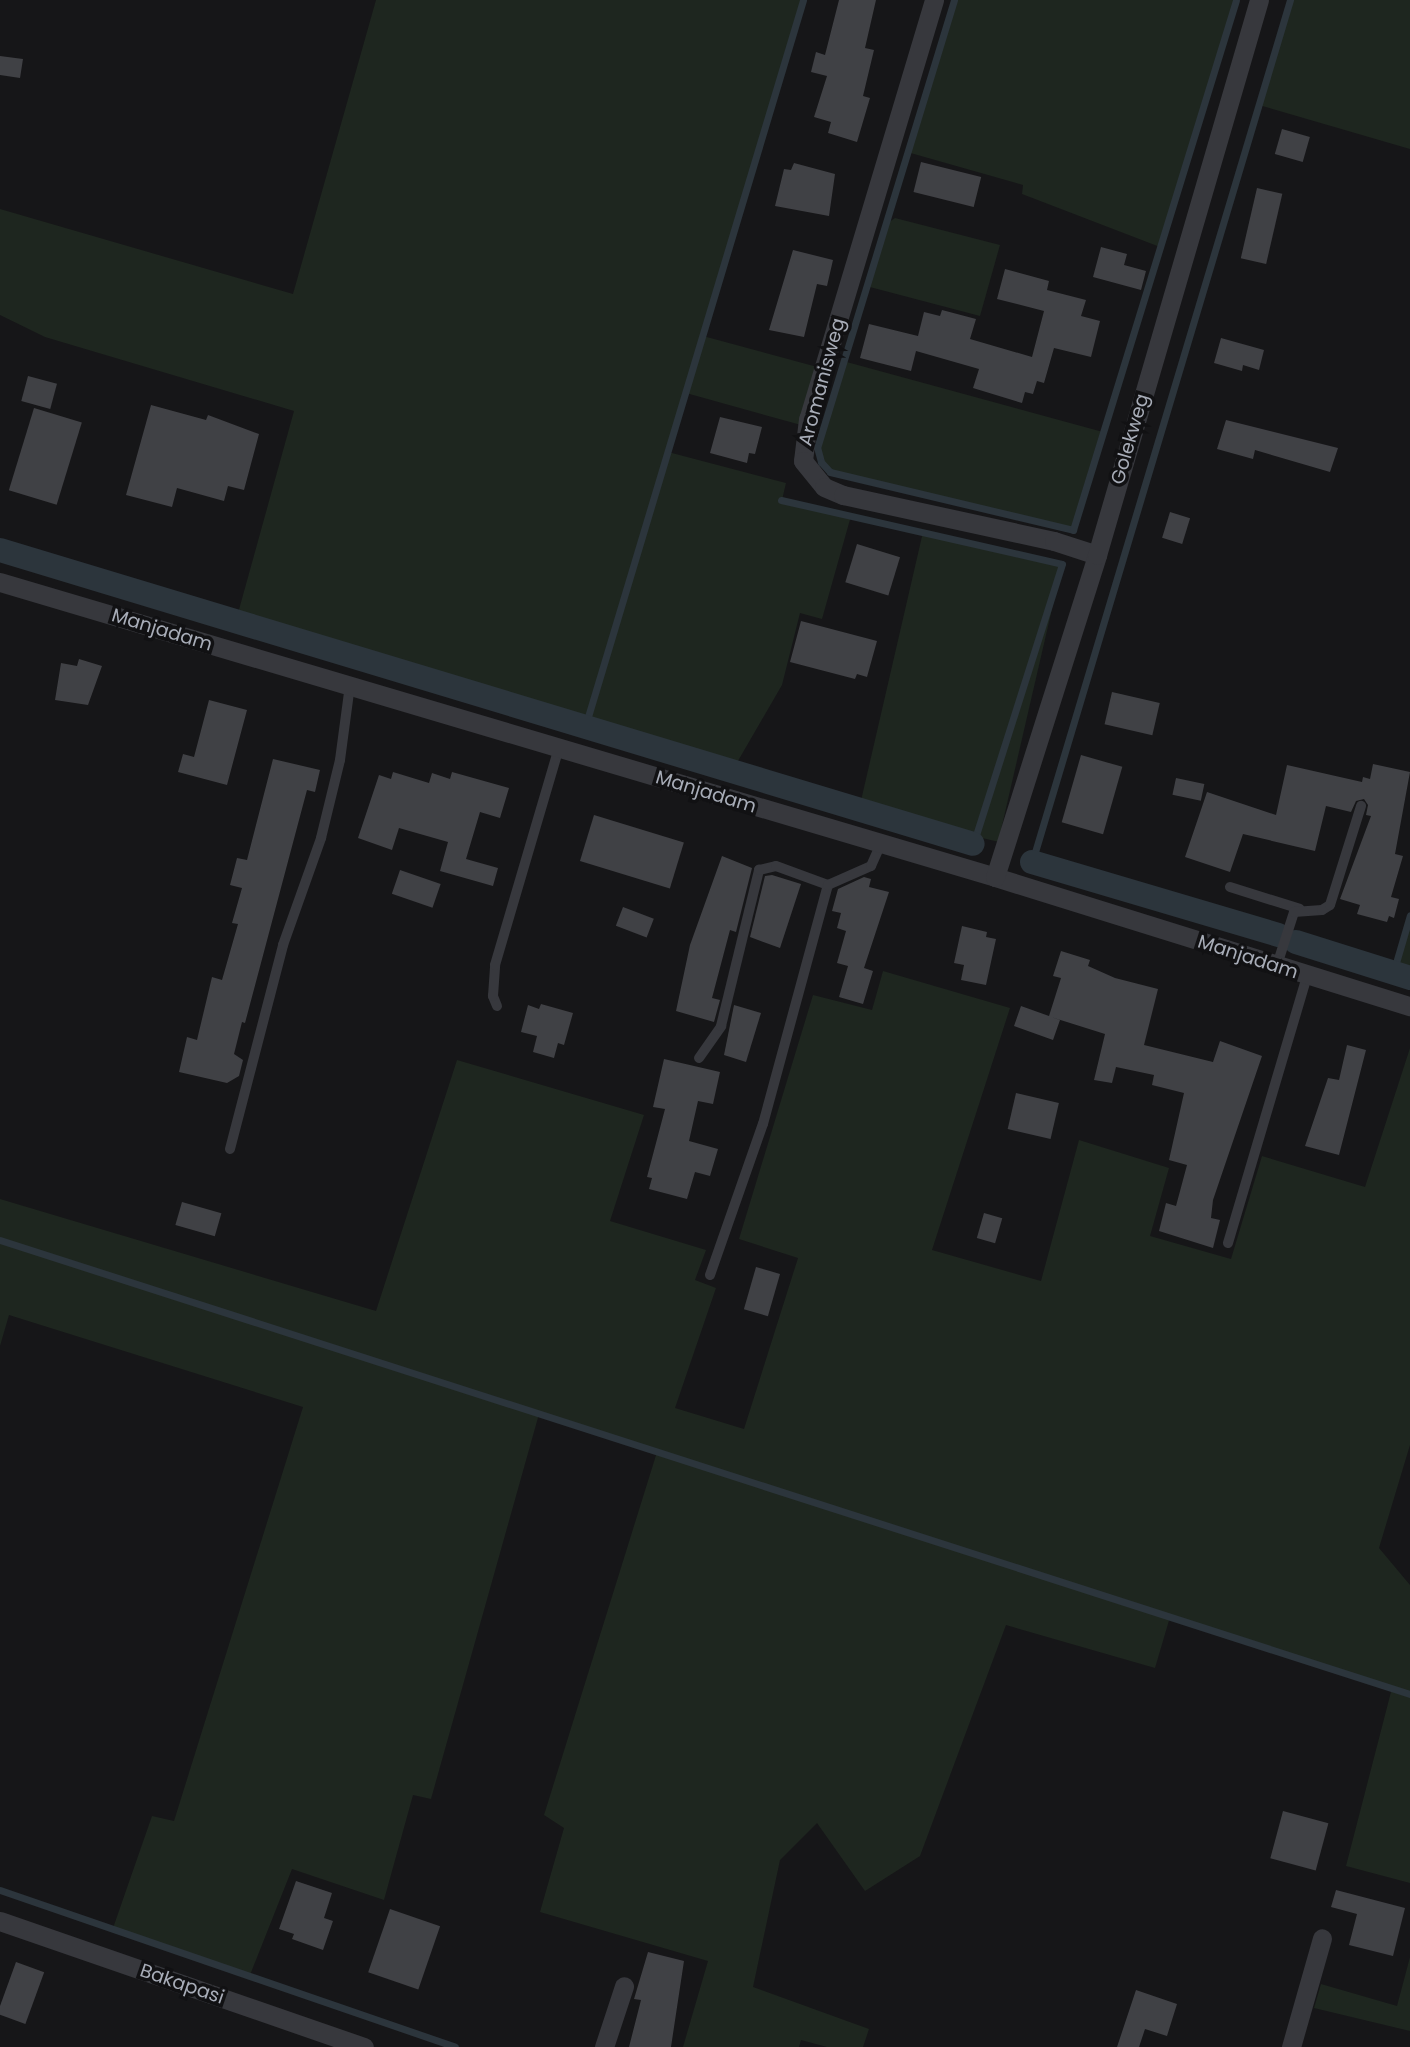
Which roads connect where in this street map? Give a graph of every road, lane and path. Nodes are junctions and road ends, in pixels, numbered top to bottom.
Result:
1 (934, 0) edge
2 (1259, 0) edge
3 (1097, 555) junction
4 (0, 582) edge
5 (350, 684) junction
6 (559, 747) junction
7 (1361, 806) dead end
8 (881, 844) junction
9 (995, 877) junction
10 (828, 885) junction
11 (1230, 887) dead end
12 (1300, 909) junction
13 (1277, 966) junction
14 (1307, 976) junction
15 (497, 1006) dead end
16 (1410, 1006) edge
17 (699, 1058) dead end
18 (230, 1149) dead end
19 (1228, 1243) dead end
20 (710, 1275) dead end
21 (0, 1921) edge
22 (1322, 1938) dead end
23 (624, 1986) dead end
24 (364, 2047) edge
25 (604, 2047) edge
26 (1291, 2047) edge

1 - 3 street, Aromanisweg
2 - 3 street, Golekweg
3 - 9 street, Golekweg
4 - 5 street, Manjadam
5 - 6 street, Manjadam
5 - 18 lane
6 - 8 street, Manjadam
6 - 15 lane
7 - 12 lane
8 - 9 street, Manjadam
8 - 10 lane
9 - 13 street, Manjadam
10 - 17 lane
10 - 20 lane
11 - 12 lane
12 - 13 lane
13 - 14 street, Manjadam
14 - 16 street, Manjadam
14 - 19 lane
21 - 24 street, Bakapasi
22 - 26 street
23 - 25 street

